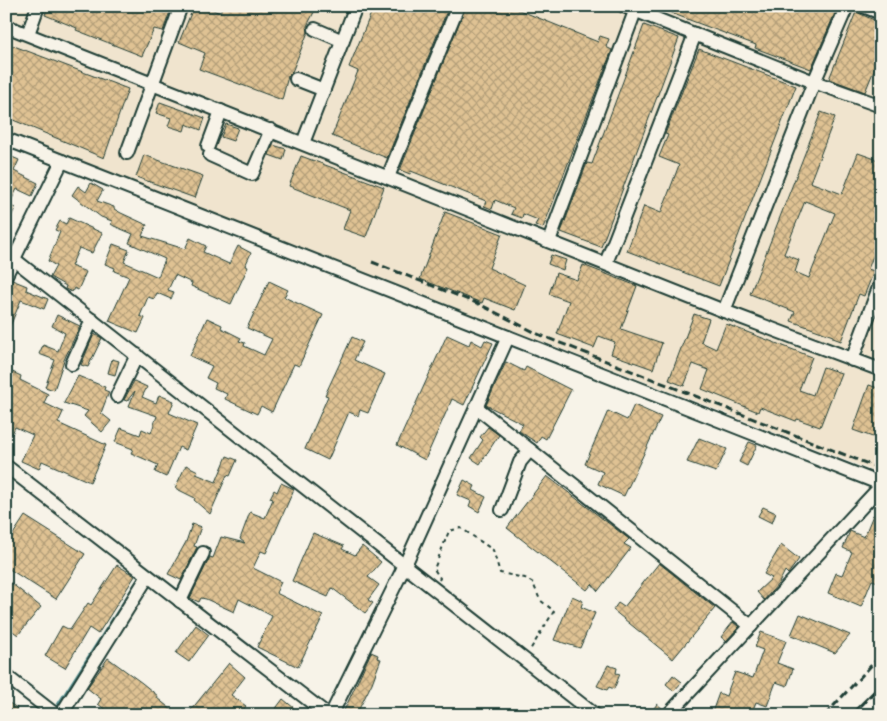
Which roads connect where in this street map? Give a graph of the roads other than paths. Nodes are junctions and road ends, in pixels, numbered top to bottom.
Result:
1 (38, 6) edge
2 (181, 6) edge
3 (356, 6) edge
4 (458, 6) edge
5 (847, 6) edge
6 (863, 6) edge
7 (632, 8) edge
8 (881, 13) edge
9 (6, 26) edge
10 (315, 29) dead end
11 (28, 34) junction
12 (694, 34) junction
13 (343, 41) junction
14 (296, 79) dead end
15 (814, 82) junction
16 (152, 83) junction
17 (324, 90) junction
18 (881, 106) edge
19 (221, 111) junction
20 (270, 130) junction
21 (6, 140) edge
22 (303, 143) junction
23 (127, 153) dead end
24 (62, 161) junction
25 (388, 178) junction
26 (548, 241) junction
27 (10, 256) edge
28 (606, 263) junction
29 (6, 274) edge
30 (881, 282) edge
31 (724, 311) junction
32 (92, 320) junction
33 (508, 337) junction
34 (137, 355) junction
35 (852, 360) junction
36 (72, 364) dead end
37 (881, 370) edge
38 (116, 396) dead end
39 (476, 407) junction
40 (530, 450) junction
41 (6, 466) edge
42 (881, 485) edge
43 (502, 510) dead end
44 (204, 553) dead end
45 (405, 565) junction
46 (148, 576) junction
47 (180, 601) junction
48 (751, 626) junction
49 (6, 676) edge
50 (881, 694) edge
51 (56, 715) edge
52 (61, 715) edge
53 (329, 715) edge
54 (595, 715) edge
55 (668, 715) edge
56 (860, 715) edge

1 - 11 street
2 - 16 street
3 - 13 street
4 - 25 street
5 - 15 street
6 - 8 street
7 - 12 street
7 - 26 street
9 - 11 street
10 - 13 street
11 - 16 street
12 - 15 street
12 - 28 street
13 - 17 street
14 - 17 street
15 - 18 street
15 - 31 street
16 - 19 street
16 - 23 street
17 - 22 street
19 - 20 street
19 - 20 street
20 - 22 street
21 - 24 street
22 - 25 street
24 - 27 street
24 - 33 street
25 - 26 street
26 - 28 street
27 - 29 street
27 - 32 street
28 - 31 street
30 - 35 street
31 - 35 street
32 - 34 street
32 - 36 street
33 - 39 street
33 - 42 street
34 - 38 street
34 - 45 street
35 - 37 street
39 - 40 street
39 - 45 street
40 - 43 street
40 - 48 street
41 - 46 street
42 - 48 street
44 - 47 street
45 - 53 street
45 - 54 street
46 - 47 street
46 - 52 street
47 - 53 street
48 - 55 street
49 - 51 street
50 - 56 street

